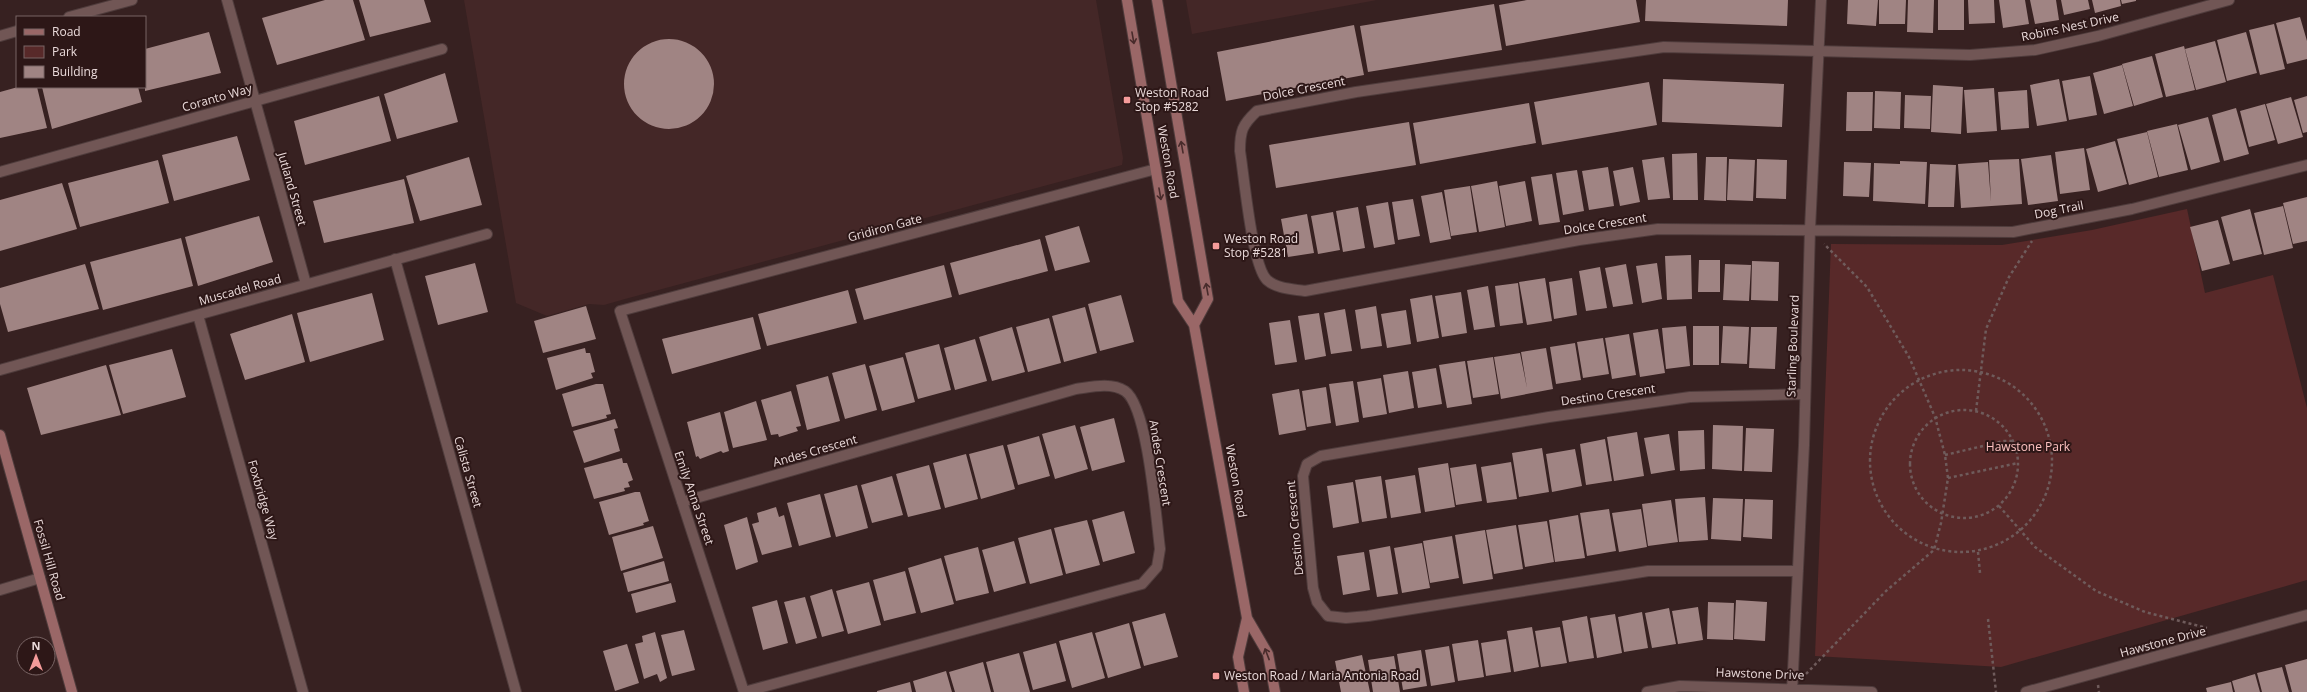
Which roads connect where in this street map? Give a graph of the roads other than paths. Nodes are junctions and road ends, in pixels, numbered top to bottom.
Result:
1 (132, 0) edge
2 (227, 0) edge
3 (1127, 0) edge
4 (1157, 0) edge
5 (1821, 0) edge
6 (2229, 0) edge
7 (73, 16) edge
8 (16, 31) edge
9 (0, 36) edge
10 (442, 49) dead end
11 (1818, 53) junction
12 (254, 101) junction
13 (2307, 165) edge
14 (1156, 169) junction
15 (0, 172) edge
16 (1810, 229) junction
17 (487, 234) dead end
18 (395, 259) junction
19 (306, 284) junction
20 (620, 311) joint
21 (198, 315) junction
22 (1194, 325) junction
23 (0, 370) edge
24 (1804, 394) junction
25 (0, 435) edge
26 (682, 502) junction
27 (1798, 571) junction
28 (40, 578) junction
29 (0, 590) edge
30 (2307, 615) edge
31 (1247, 618) junction
32 (1792, 690) edge
33 (72, 692) edge
34 (303, 692) edge
35 (516, 692) edge
36 (744, 692) edge
37 (1244, 692) edge
38 (1275, 692) edge
39 (1647, 692) edge
40 (1872, 692) edge
41 (2026, 692) edge

1 - 7 street
2 - 12 street, Jutland Street
3 -> 14 main road, Weston Road
22 -> 4 main road, Weston Road
5 - 11 street, Starling Boulevard
6 - 11 street, Robins Nest Drive
8 - 9 street
10 - 12 street, Coranto Way
11 - 16 street, Starling Boulevard
11 - 16 street, Dolce Crescent
12 - 15 street, Coranto Way
12 - 19 street, Jutland Street
13 - 16 street, Dog Trail
14 - 20 street, Gridiron Gate
14 -> 22 main road, Weston Road
16 - 24 street, Starling Boulevard
17 - 18 street, Muscadel Road
18 - 19 street, Muscadel Road
18 - 35 street, Calista Street
19 - 21 street, Muscadel Road
20 - 26 street, Emily Anna Street
21 - 23 street, Muscadel Road
21 - 34 street, Foxbridge Way
22 - 31 main road, Weston Road
24 - 27 street, Starling Boulevard
24 - 27 street, Destino Crescent
25 - 28 main road, Fossil Hill Road
26 - 36 street, Emily Anna Street
26 - 36 street, Andes Crescent
27 - 32 street, Starling Boulevard
28 - 29 street
28 - 33 main road, Fossil Hill Road
30 - 41 street, Hawstone Drive
31 - 37 main road, Weston Road
38 -> 31 main road, Weston Road
32 - 39 street, Hawstone Drive
32 - 40 street, Hawstone Drive

